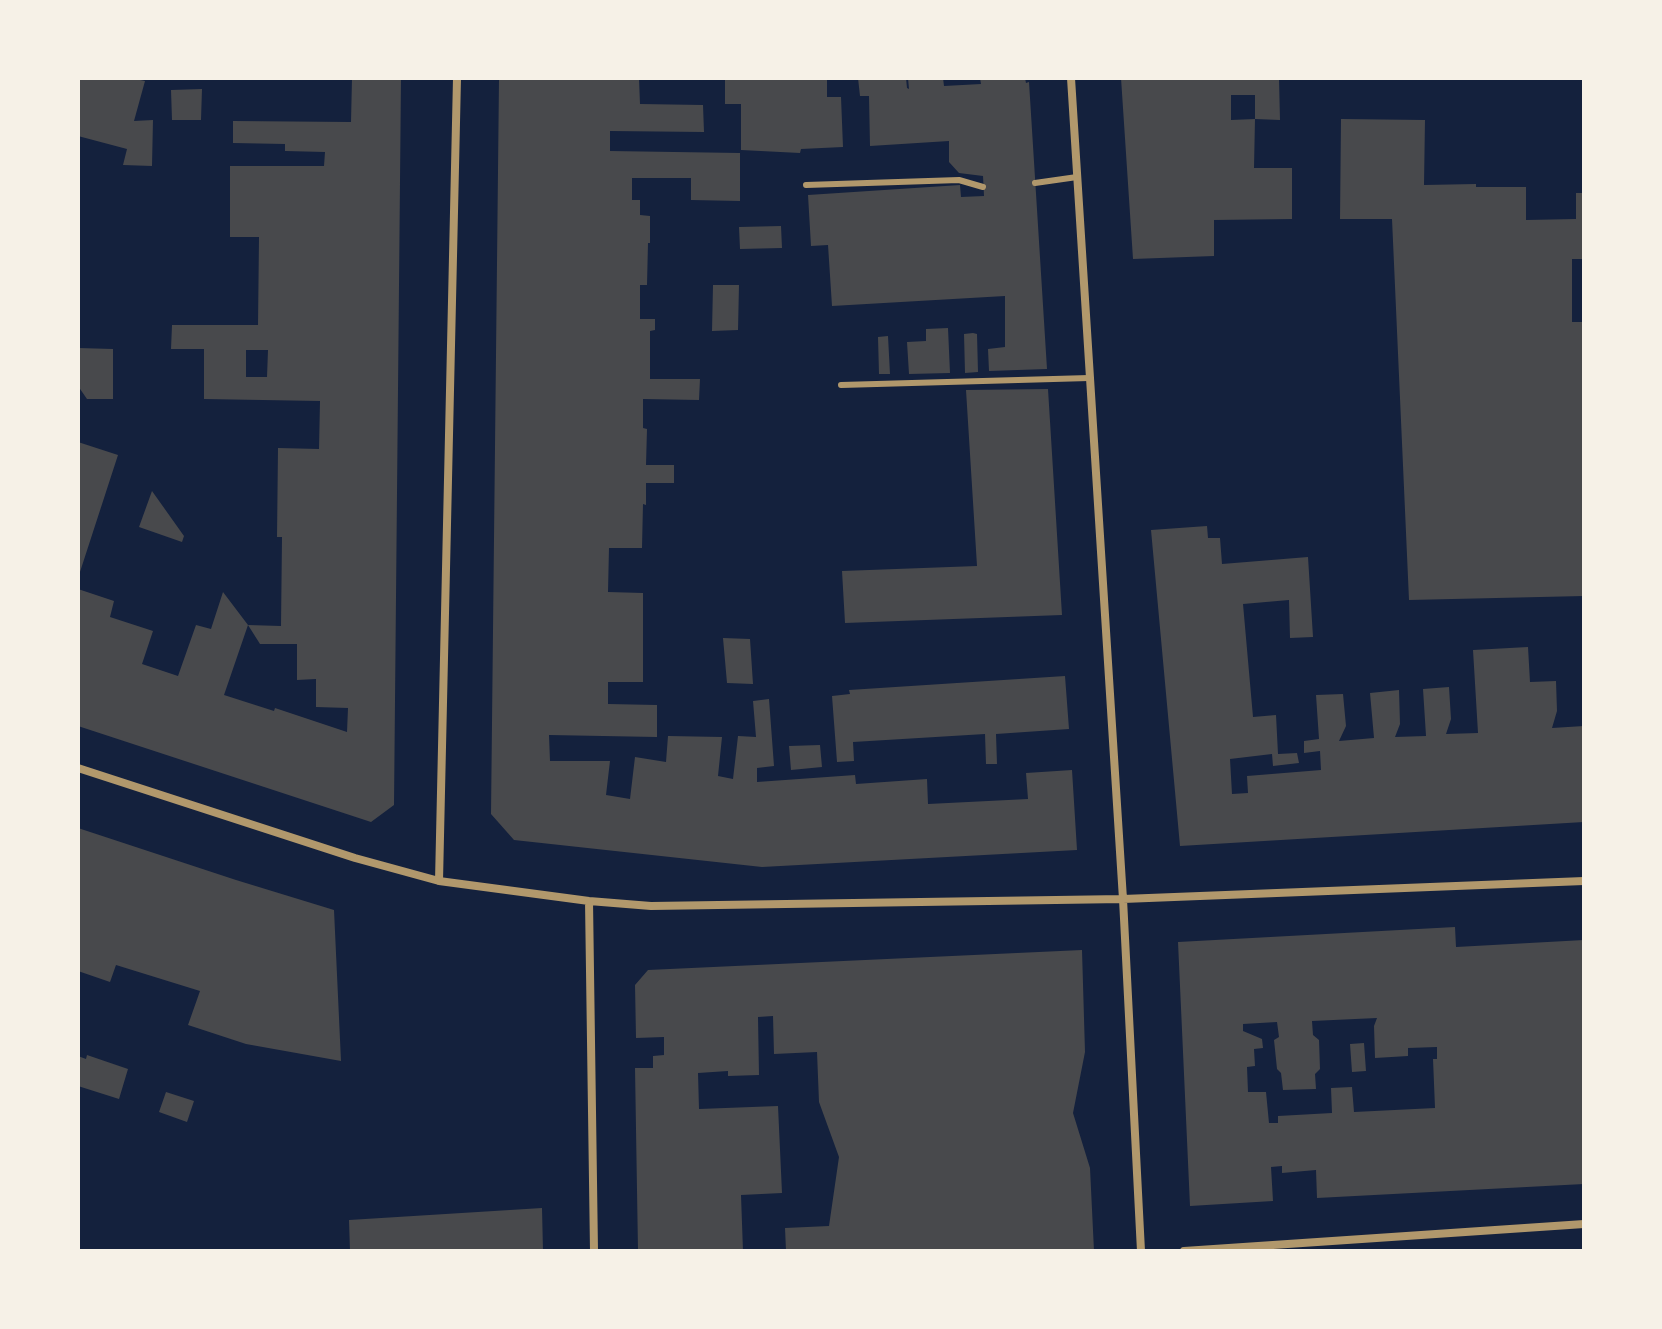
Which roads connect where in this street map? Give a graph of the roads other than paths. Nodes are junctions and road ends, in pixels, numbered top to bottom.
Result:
1 (457, 78) edge
2 (1071, 78) edge
3 (1077, 177) junction
4 (1035, 183) dead end
5 (806, 185) dead end
6 (983, 187) dead end
7 (1089, 378) junction
8 (841, 385) dead end
9 (78, 768) edge
10 (439, 881) junction
11 (1584, 881) edge
12 (1123, 899) junction
13 (589, 901) junction
14 (1584, 1224) edge
15 (594, 1251) edge
16 (1141, 1251) edge
17 (1184, 1251) edge

1 - 10 street
2 - 3 street
3 - 4 lane
3 - 7 street
5 - 6 lane
7 - 8 lane
7 - 12 street
9 - 10 street
10 - 13 street
11 - 12 street
12 - 13 street
12 - 16 street
13 - 15 street
14 - 17 street

